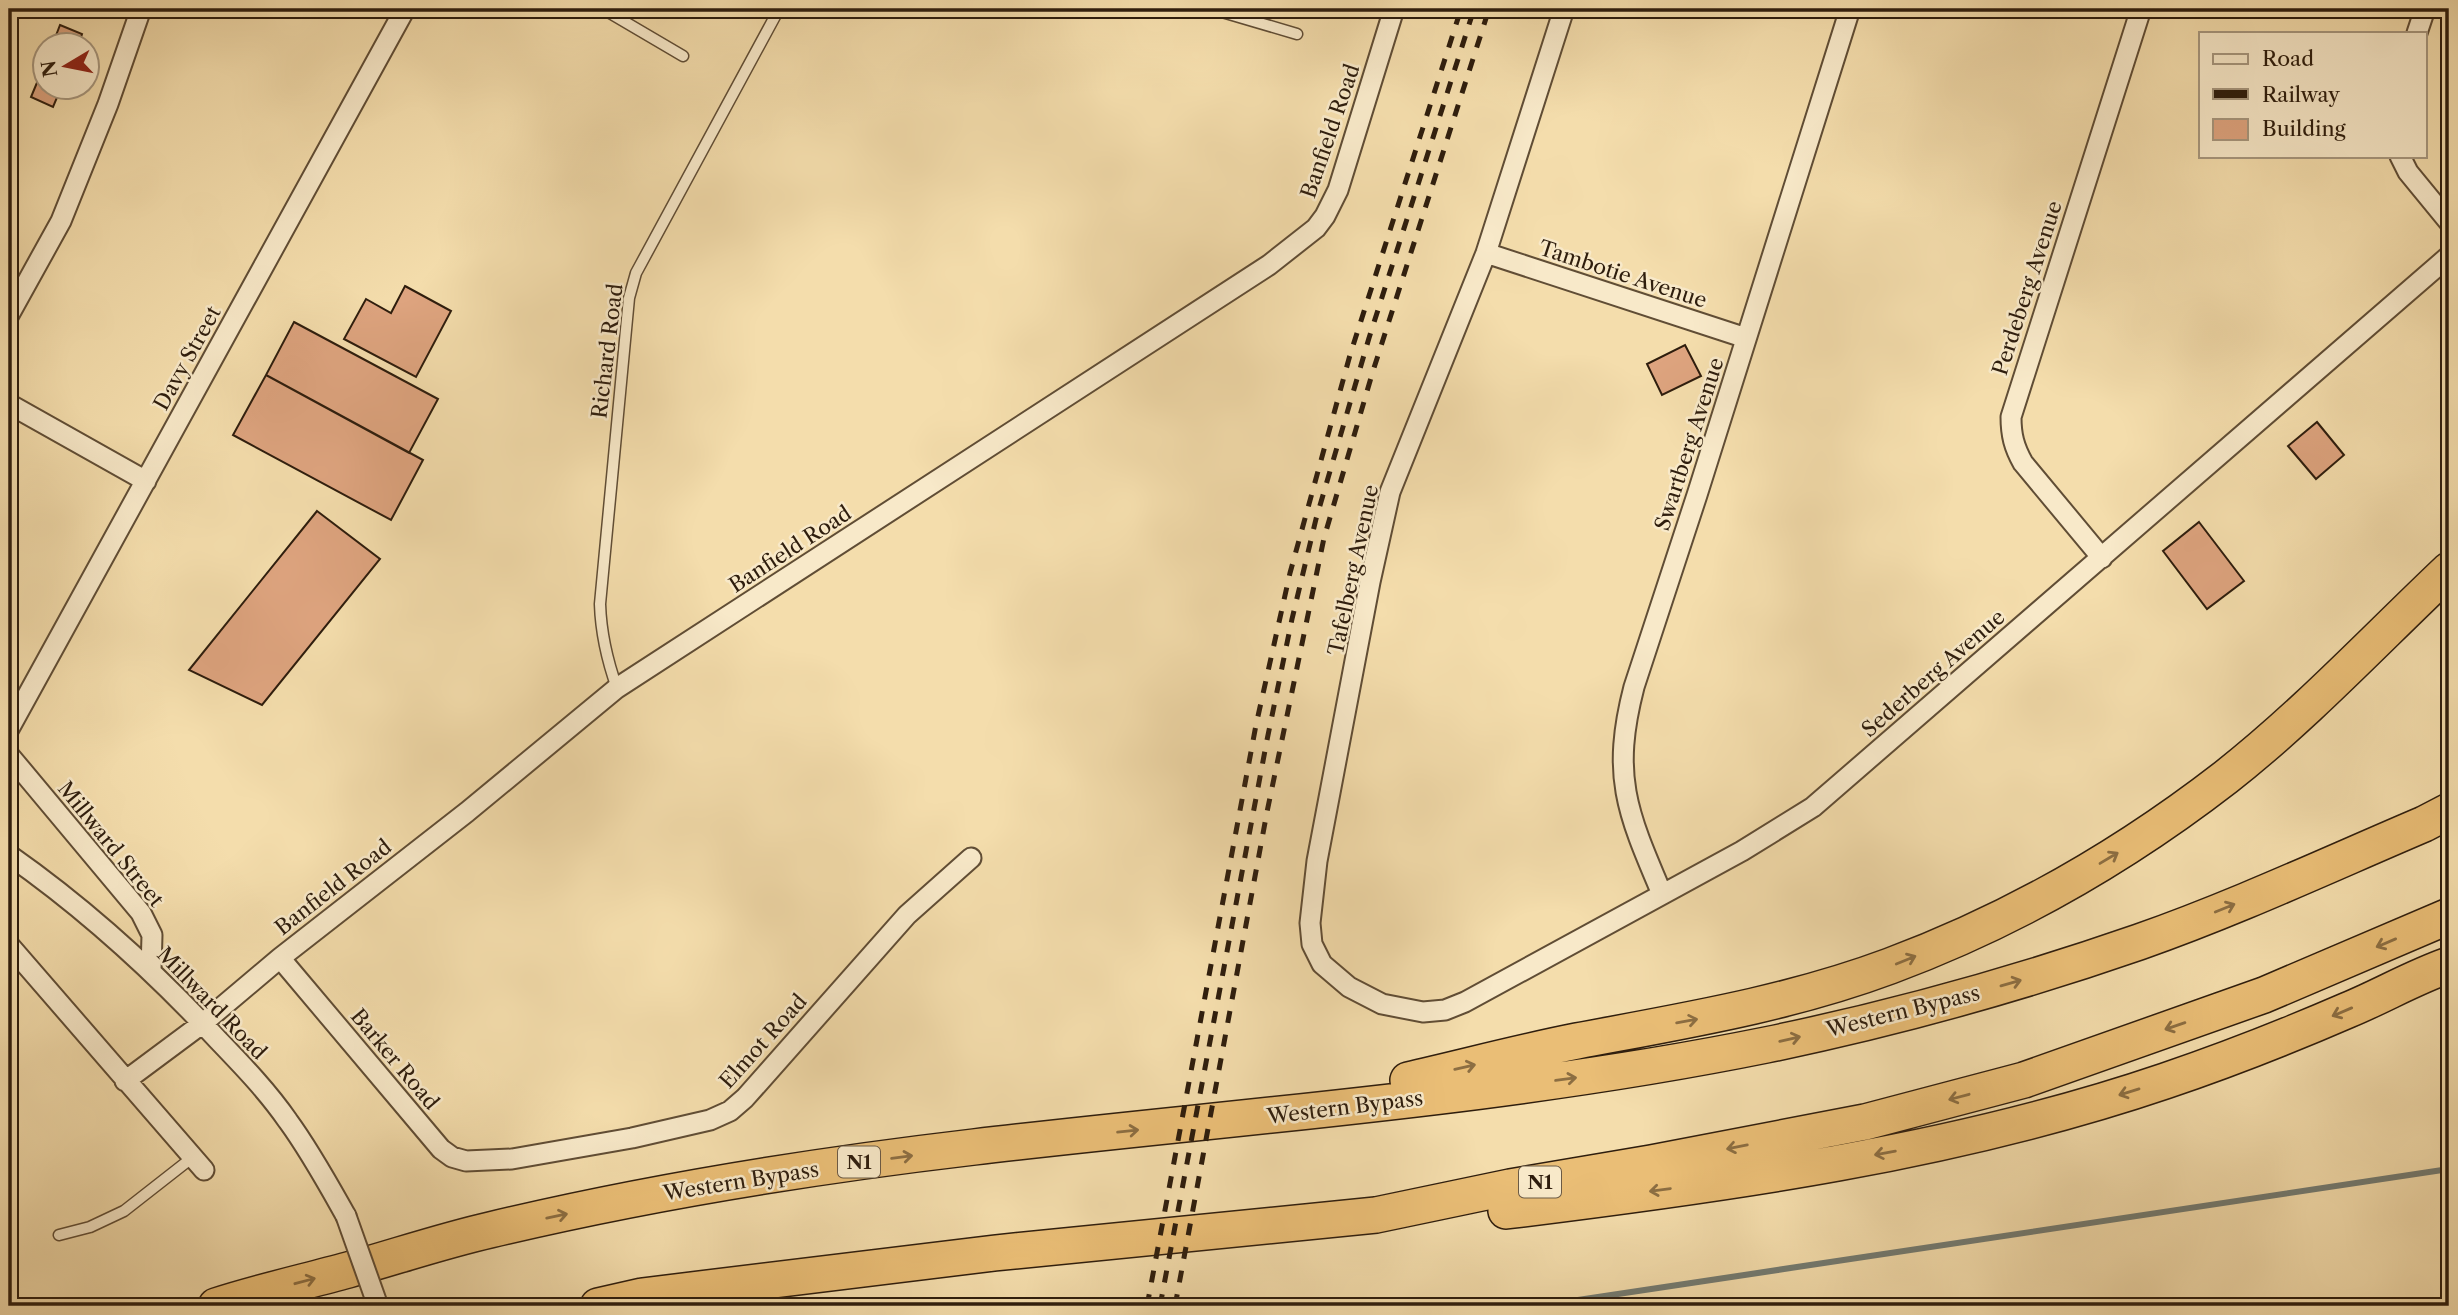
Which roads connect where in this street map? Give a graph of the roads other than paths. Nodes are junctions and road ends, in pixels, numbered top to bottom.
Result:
1 (141, 9) edge
2 (405, 9) edge
3 (603, 9) edge
4 (779, 9) edge
5 (1212, 9) edge
6 (1394, 9) edge
7 (1564, 9) edge
8 (1850, 9) edge
9 (2141, 9) edge
10 (2425, 9) edge
11 (2417, 32) edge
12 (1297, 34) dead end
13 (683, 56) dead end
14 (2401, 158) edge
15 (2449, 222) edge
16 (1486, 253) junction
17 (2449, 256) edge
18 (9, 315) edge
19 (1746, 338) junction
20 (9, 404) edge
21 (146, 481) junction
22 (2102, 558) junction
23 (2449, 570) edge
24 (617, 688) junction
25 (9, 729) edge
26 (9, 755) edge
27 (2449, 811) edge
28 (9, 855) edge
29 (971, 858) dead end
30 (9, 869) edge
31 (38, 876) junction
32 (1662, 894) junction
33 (2449, 916) edge
34 (9, 945) edge
35 (280, 958) junction
36 (2442, 966) edge
37 (151, 970) junction
38 (1382, 1004) joint
39 (203, 1023) junction
40 (125, 1082) junction
41 (1231, 1121) junction
42 (492, 1161) joint
43 (198, 1163) joint
44 (1376, 1215) junction
45 (59, 1235) dead end
46 (216, 1306) edge
47 (378, 1306) edge
48 (598, 1306) edge

1 - 18 street
2 - 21 street, Davy Street
3 - 13 lane
4 - 24 lane, Richard Road
5 - 12 lane
6 - 24 street, Banfield Road
7 - 16 street, Tafelberg Avenue
8 - 19 street, Swartberg Avenue
9 - 22 street, Perdeberg Avenue
10 - 11 street
14 - 15 street
16 - 19 street, Tambotie Avenue
16 - 38 street, Tafelberg Avenue
17 - 22 street, Sederberg Avenue
19 - 32 street, Swartberg Avenue
20 - 21 street
21 - 25 street, Davy Street
22 - 32 street, Sederberg Avenue
41 -> 23 highway
24 - 35 street, Banfield Road
26 - 37 street, Millward Street
41 -> 27 highway, Western Bypass / N1
28 - 31 street, Millward Road
29 - 42 street, Elmot Road
30 - 31 street
31 - 37 street, Millward Road
32 - 38 street, Sederberg Avenue
33 -> 44 highway, N1
34 - 40 street
35 - 39 street, Banfield Road
35 - 42 street, Barker Road
36 -> 44 highway
37 - 39 street, Millward Road
39 - 40 street, Banfield Road
39 - 47 street, Millward Road, bridge
40 - 43 street
46 -> 41 highway, Western Bypass / N1
43 - 45 lane
44 - 48 highway, N1

